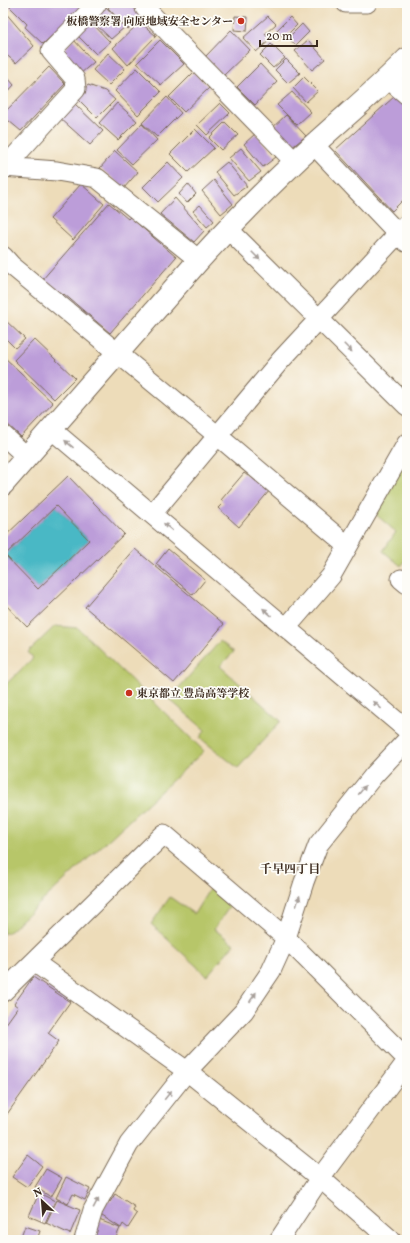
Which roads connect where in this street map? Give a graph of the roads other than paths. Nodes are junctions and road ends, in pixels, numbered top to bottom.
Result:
1 (97, 3) edge
2 (145, 3) edge
3 (346, 3) edge
4 (367, 3) edge
5 (407, 59) edge
6 (388, 79) junction
7 (407, 95) edge
8 (314, 145) junction
9 (295, 162) junction
10 (4, 167) edge
11 (228, 229) junction
12 (404, 234) edge
13 (3, 256) edge
14 (199, 260) junction
15 (319, 319) junction
16 (117, 353) junction
17 (407, 406) edge
18 (51, 429) junction
19 (3, 435) edge
20 (218, 436) junction
21 (407, 443) edge
22 (27, 457) junction
23 (3, 484) edge
24 (152, 514) junction
25 (348, 546) junction
26 (286, 628) junction
27 (407, 730) edge
28 (407, 740) edge
29 (286, 938) junction
30 (34, 962) junction
31 (3, 992) edge
32 (407, 1060) edge
33 (187, 1071) junction
34 (320, 1178) junction
35 (84, 1240) edge
36 (279, 1240) edge
37 (391, 1240) edge

1 - 10 street
2 - 9 street
3 - 4 street
5 - 6 street
6 - 7 street
6 - 8 street
8 - 9 street
8 - 12 street
9 - 11 street
10 - 14 street
11 - 14 street
11 -> 15 street
12 - 15 street
13 - 16 street
14 - 16 street
15 -> 17 street
15 - 20 street
16 - 18 street
16 - 20 street
18 - 22 street
24 -> 18 street
19 - 22 street
20 - 24 street
20 - 25 street
21 - 25 street
22 - 23 street
26 -> 24 street
25 - 26 street
27 -> 26 street
29 -> 28 street
29 - 30 street
29 - 32 street
33 -> 29 street
30 - 31 street
30 - 33 street
32 - 34 street
33 - 34 street
35 -> 33 street
34 - 36 street
34 - 37 street

